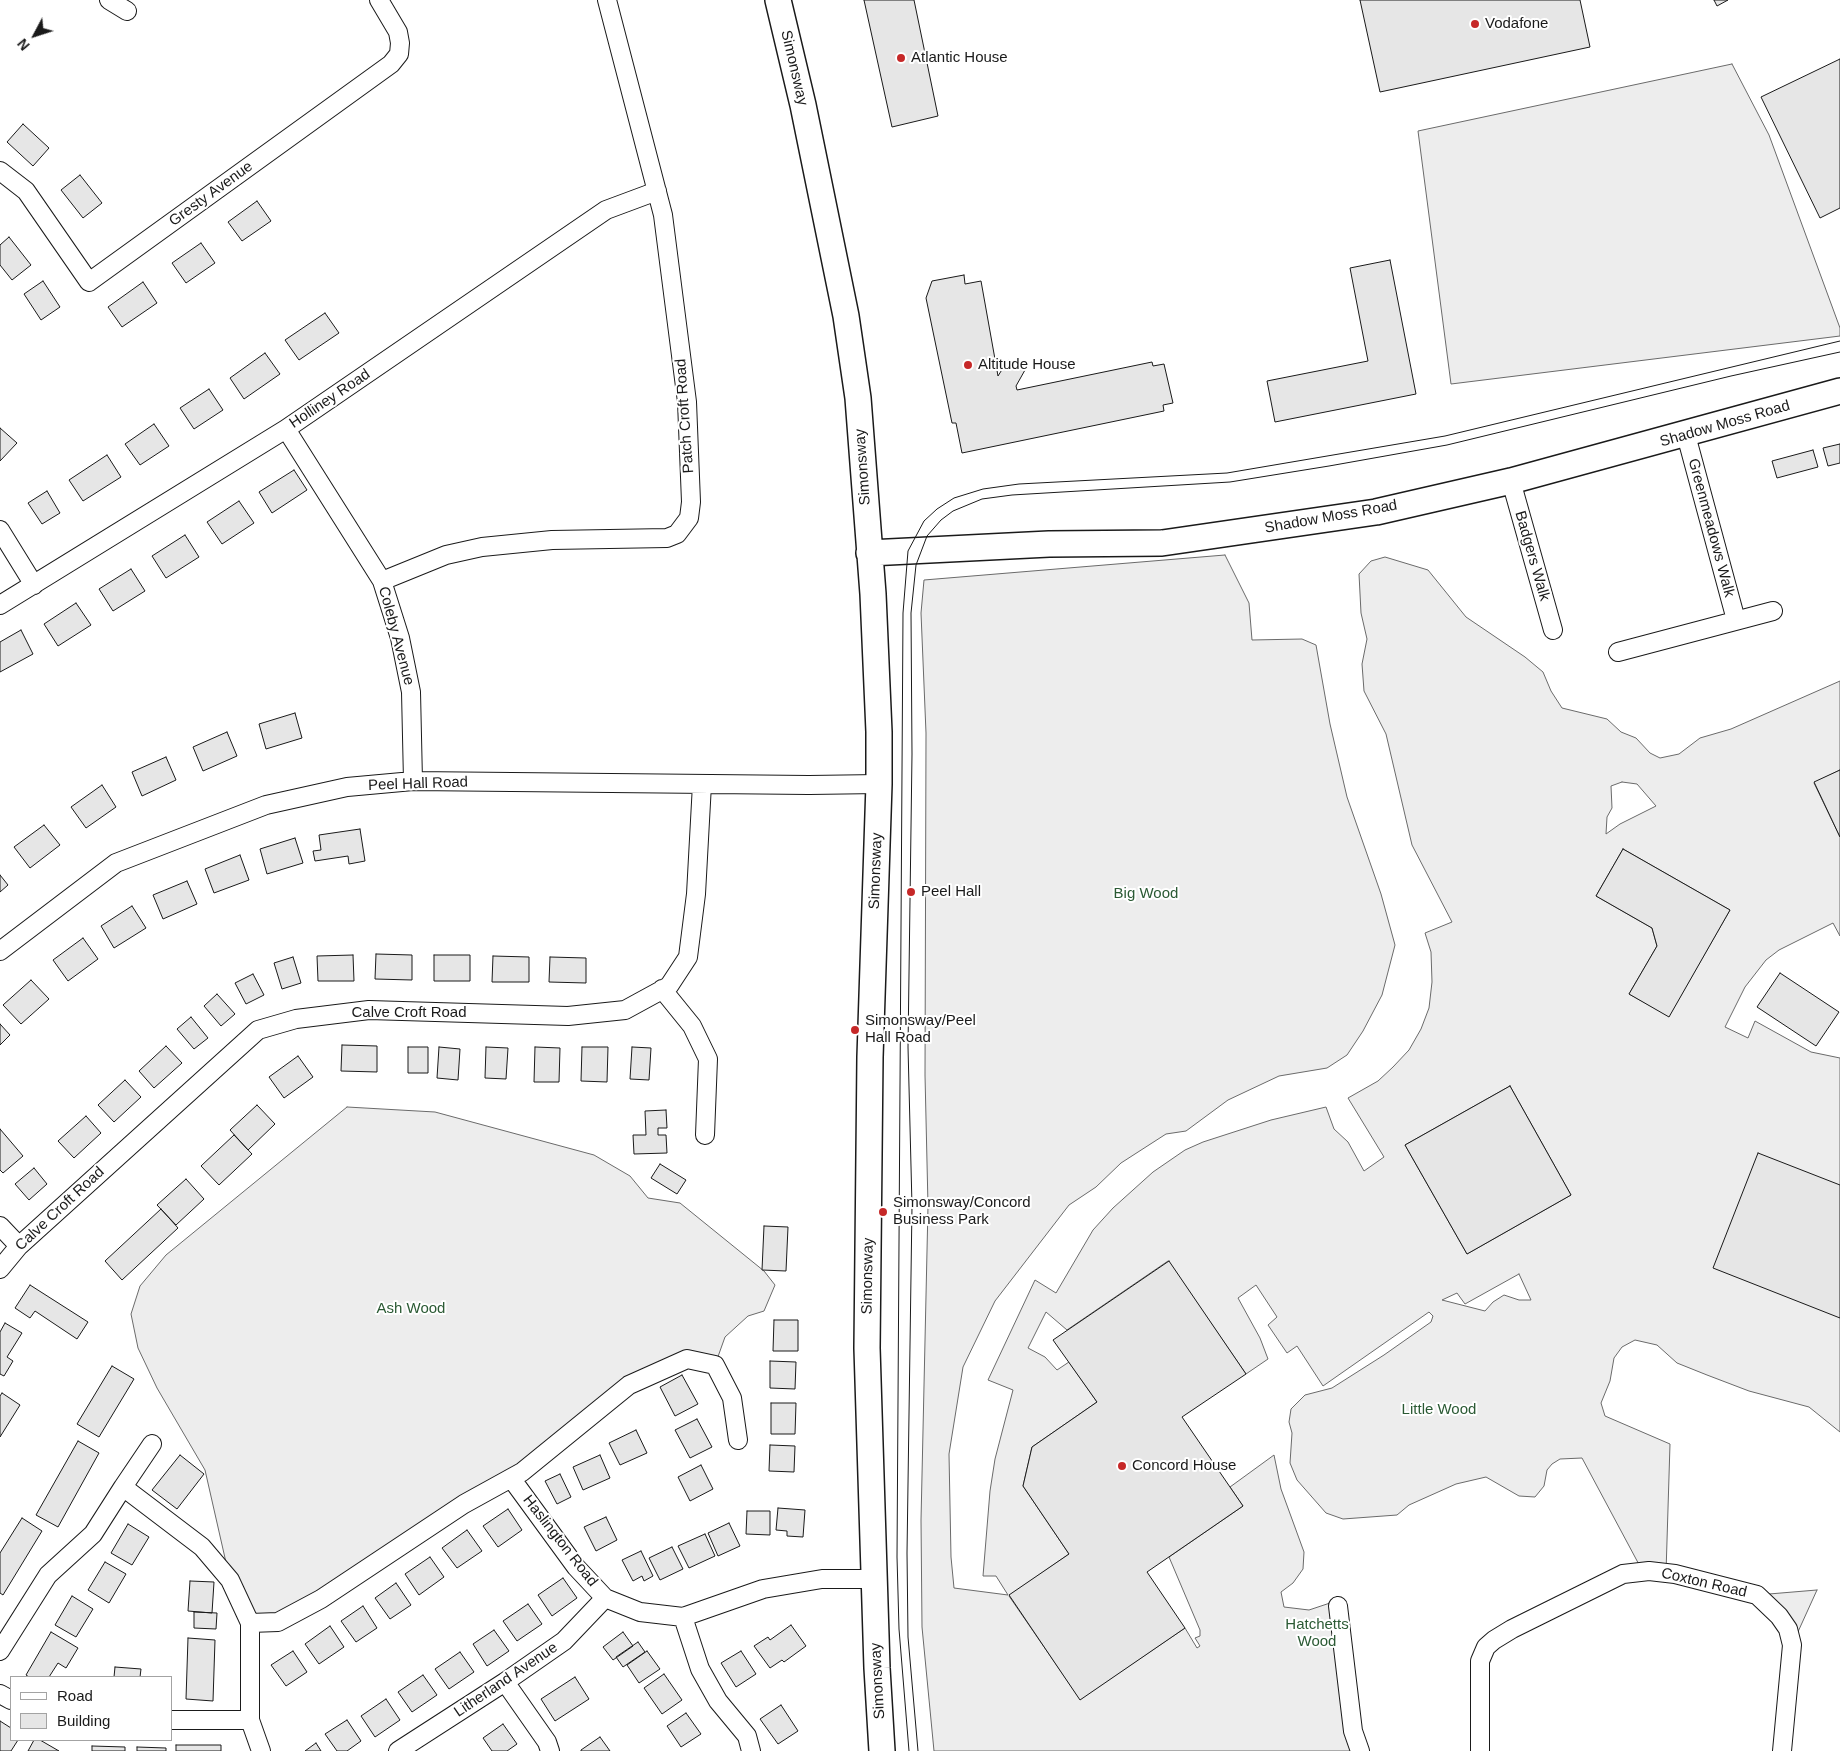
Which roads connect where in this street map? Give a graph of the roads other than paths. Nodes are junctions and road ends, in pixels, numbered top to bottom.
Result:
1 (109, 0) edge
2 (379, 0) edge
3 (607, 0) edge
4 (778, 0) edge
5 (127, 11) dead end
6 (0, 171) edge
7 (657, 190) junction
8 (1840, 391) edge
9 (286, 429) junction
10 (1686, 435) junction
11 (1511, 481) junction
12 (0, 530) edge
13 (869, 553) junction
14 (382, 581) junction
15 (34, 586) junction
16 (0, 605) edge
17 (1774, 611) dead end
18 (1736, 620) junction
19 (1553, 630) dead end
20 (1618, 652) dead end
21 (413, 781) junction
22 (702, 784) junction
23 (879, 784) junction
24 (0, 952) edge
25 (662, 989) junction
26 (705, 1135) dead end
27 (0, 1226) edge
28 (18, 1246) junction
29 (0, 1270) edge
30 (738, 1440) dead end
31 (152, 1444) dead end
32 (511, 1478) junction
33 (123, 1487) junction
34 (874, 1579) junction
35 (605, 1598) junction
36 (1338, 1606) dead end
37 (683, 1617) junction
38 (250, 1623) junction
39 (0, 1651) edge
40 (505, 1682) junction
41 (172, 1720) edge
42 (250, 1720) junction
43 (261, 1751) edge
44 (398, 1751) edge
45 (550, 1751) edge
46 (751, 1751) edge
47 (882, 1751) edge
48 (1360, 1751) edge
49 (1480, 1751) edge
50 (1782, 1751) edge

1 - 5 street
2 - 6 street, Gresty Avenue
3 - 7 street, Patch Croft Road
4 - 13 street, Simonsway
7 - 9 street, Holliney Road
7 - 14 street, Patch Croft Road
8 - 10 street, Shadow Moss Road
9 - 14 street, Coleby Avenue
9 - 15 street, Holliney Road
10 - 11 street, Shadow Moss Road
10 - 18 street, Greenmeadows Walk
11 - 13 street, Shadow Moss Road
11 - 19 street, Badgers Walk
12 - 15 street
13 - 23 street, Simonsway
14 - 21 street, Coleby Avenue
15 - 16 street, Holliney Road
17 - 18 street
18 - 20 street
21 - 22 street, Peel Hall Road
21 - 24 street, Peel Hall Road
22 - 23 street, Peel Hall Road
22 - 25 street, Calve Croft Road
23 - 34 street, Simonsway
25 - 26 street
25 - 28 street, Calve Croft Road
27 - 28 street
28 - 29 street, Calve Croft Road
30 - 32 street, Haslington Road
31 - 33 street
32 - 35 street, Haslington Road
32 - 38 street, Haslington Road
33 - 38 street
33 - 39 street
34 - 37 street, Haslington Road
34 - 47 street, Simonsway
35 - 37 street, Haslington Road
35 - 40 street, Litherland Avenue
36 - 48 street
37 - 46 street
38 - 42 street
40 - 44 street, Litherland Avenue
40 - 45 street
41 - 42 street
42 - 43 street
49 - 50 street, Coxton Road

